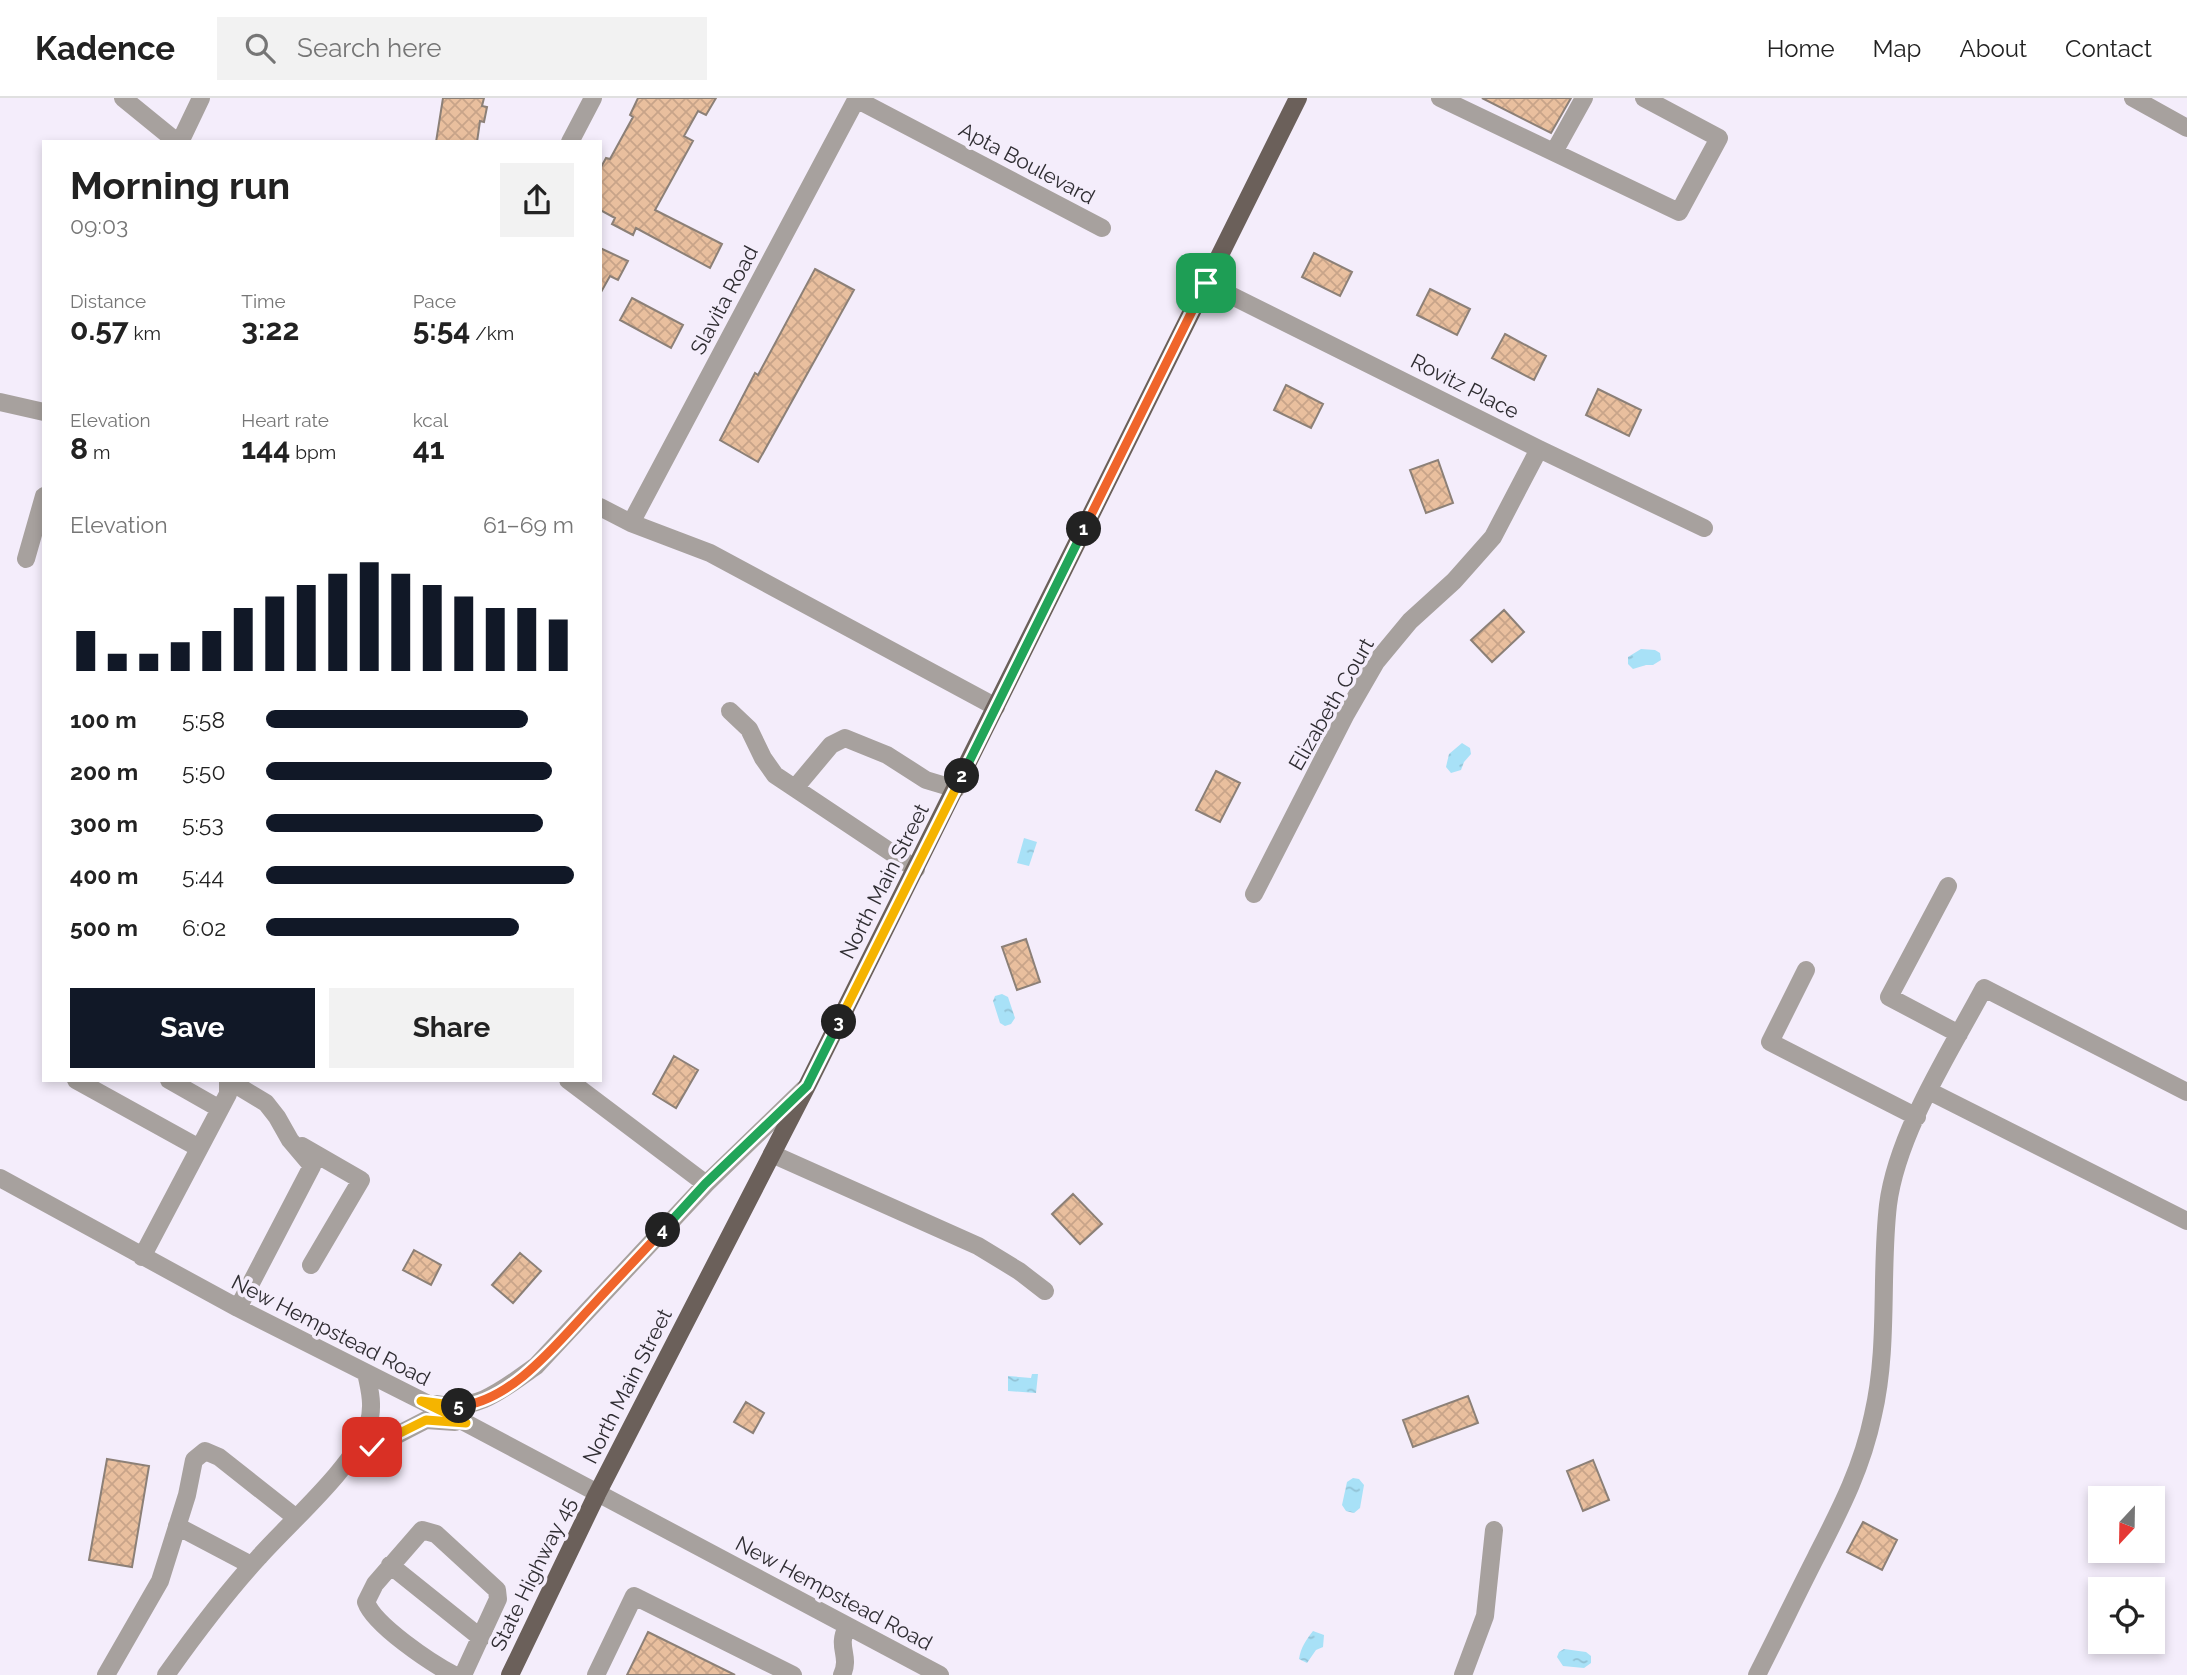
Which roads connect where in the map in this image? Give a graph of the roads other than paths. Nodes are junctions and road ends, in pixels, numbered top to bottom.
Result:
1 (124, 98) edge
2 (201, 98) edge
3 (593, 98) edge
4 (857, 98) edge
5 (1298, 98) edge
6 (1440, 98) edge
7 (1584, 98) edge
8 (1644, 98) edge
9 (2133, 98) edge
10 (2187, 128) edge
11 (176, 140) edge
12 (179, 140) edge
13 (571, 140) edge
14 (1554, 152) junction
15 (1102, 228) dead end
16 (1206, 283) junction
17 (0, 402) edge
18 (42, 412) edge
19 (1539, 449) junction
20 (42, 503) edge
21 (602, 508) edge
22 (631, 523) junction
23 (1704, 528) dead end
24 (26, 559) dead end
25 (996, 707) junction
26 (730, 711) dead end
27 (795, 788) junction
28 (956, 789) junction
29 (916, 869) junction
30 (1948, 886) dead end
31 (1254, 894) dead end
32 (1806, 970) dead end
33 (1959, 1034) junction
34 (80, 1082) edge
35 (173, 1082) edge
36 (228, 1082) edge
37 (231, 1082) edge
38 (571, 1082) edge
39 (807, 1086) junction
40 (1929, 1091) junction
41 (2187, 1092) edge
42 (220, 1109) junction
43 (1917, 1116) junction
44 (290, 1140) junction
45 (200, 1148) junction
46 (772, 1154) junction
47 (0, 1178) edge
48 (705, 1184) junction
49 (2187, 1221) edge
50 (142, 1256) junction
51 (311, 1265) dead end
52 (1045, 1291) dead end
53 (238, 1308) junction
54 (366, 1373) junction
55 (421, 1401) junction
56 (466, 1423) junction
57 (340, 1471) junction
58 (597, 1494) junction
59 (295, 1517) junction
60 (177, 1527) junction
61 (1494, 1530) dead end
62 (251, 1565) junction
63 (390, 1565) junction
64 (847, 1627) junction
65 (481, 1638) junction
66 (106, 1675) edge
67 (166, 1675) edge
68 (454, 1675) edge
69 (463, 1675) edge
70 (510, 1675) edge
71 (596, 1675) edge
72 (793, 1675) edge
73 (842, 1675) edge
74 (940, 1675) edge
75 (1463, 1675) edge
76 (1757, 1675) edge

1 - 11 street
2 - 12 street
3 - 13 street
4 - 15 street, Apta Boulevard
4 - 22 street, Slavita Road
5 - 16 main road, North Main Street
6 - 14 street
7 - 14 street
8 - 14 street
9 - 10 street
16 - 19 street, Rovitz Place
16 - 25 main road, North Main Street
17 - 18 street
19 - 23 street, Rovitz Place
19 - 31 street, Elizabeth Court
20 - 24 street
21 - 22 street
22 - 25 street
25 - 28 main road, North Main Street
26 - 27 street
27 - 28 street
27 - 29 street
28 - 29 main road, North Main Street
29 - 39 main road, North Main Street
30 - 33 street
32 - 43 street
33 - 40 street
33 - 41 street
34 - 45 street
35 - 42 street
36 - 42 street
37 - 44 street
38 - 48 street
39 - 46 main road, North Main Street
39 - 48 street
40 - 43 street
40 - 49 street
42 - 45 street
43 - 76 street
44 - 51 street
44 - 53 street
45 - 50 street
46 - 52 street
46 - 58 main road, North Main Street
47 - 50 street, New Hempstead Road
48 - 55 street
50 - 53 street, New Hempstead Road
53 - 54 street, New Hempstead Road
54 - 55 street, New Hempstead Road
54 - 57 street
55 - 56 street, New Hempstead Road
56 - 57 street
56 - 58 street, New Hempstead Road
57 - 59 street
58 - 64 street, New Hempstead Road
58 - 70 main road, State Highway 45
59 - 60 street
59 - 62 street
60 - 62 street
60 - 66 street
61 - 75 street
62 - 67 street
63 - 65 street
63 - 65 street
63 - 68 street
64 - 73 street
64 - 74 street, New Hempstead Road
65 - 69 street
71 - 72 street

